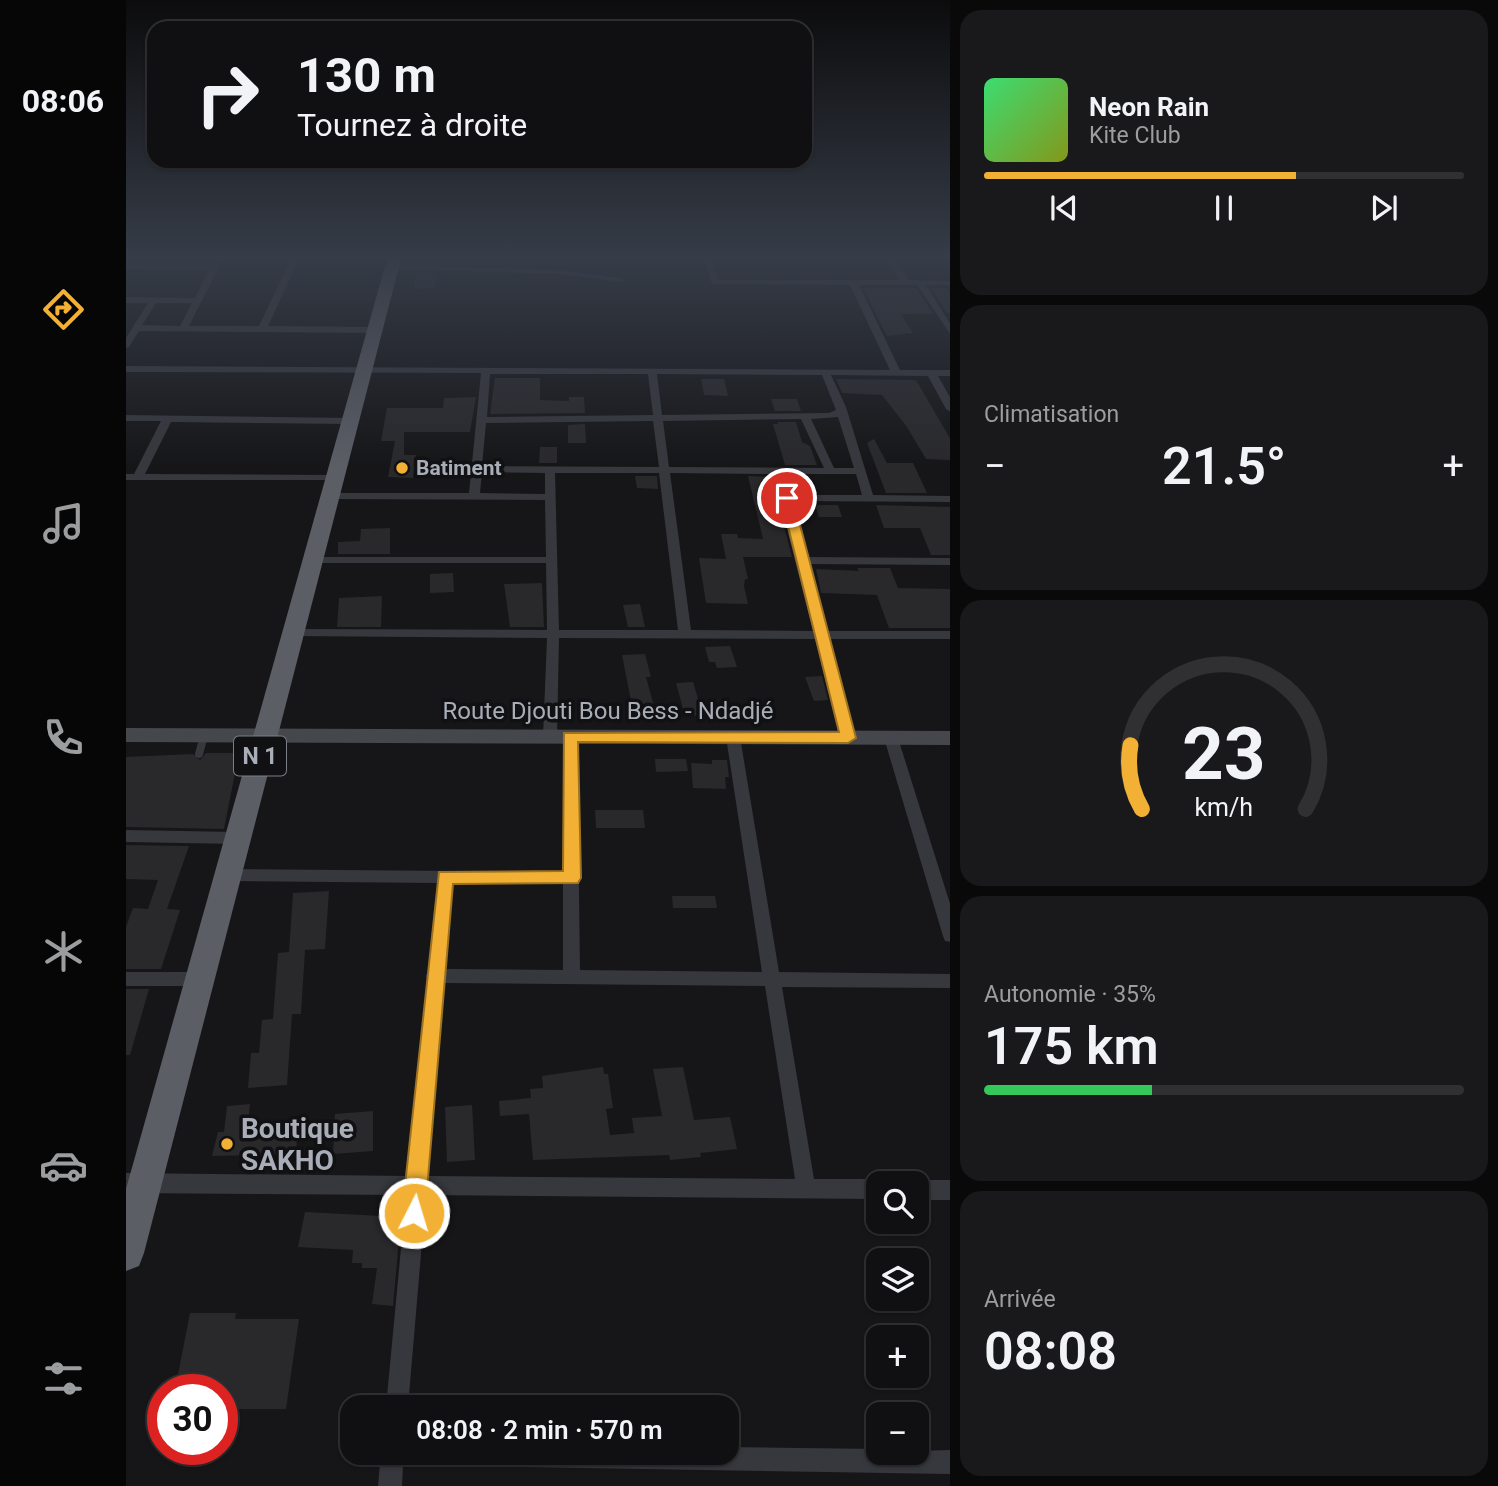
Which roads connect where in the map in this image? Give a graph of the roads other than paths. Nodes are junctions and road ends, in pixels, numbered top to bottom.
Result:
1 (136, 328) edge
2 (152, 328) edge
3 (876, 328) edge
4 (183, 329) joint
5 (262, 329) joint
6 (376, 330) joint
7 (126, 345) edge
8 (126, 369) edge
9 (365, 370) junction
10 (486, 371) junction
11 (653, 372) junction
12 (897, 372) junction
13 (931, 372) junction
14 (950, 373) edge
15 (826, 374) junction
16 (950, 409) edge
17 (841, 412) junction
18 (126, 418) edge
19 (658, 418) junction
20 (805, 418) junction
21 (167, 419) junction
22 (481, 420) junction
23 (351, 421) junction
24 (478, 470) junction
25 (550, 470) junction
26 (860, 471) junction
27 (664, 472) junction
28 (778, 472) junction
29 (831, 472) junction
30 (126, 477) edge
31 (138, 477) junction
32 (332, 487) junction
33 (474, 497) junction
34 (550, 497) junction
35 (787, 498) junction
36 (869, 499) junction
37 (950, 499) edge
38 (313, 560) junction
39 (549, 560) junction
40 (803, 560) junction
41 (950, 562) edge
42 (294, 632) junction
43 (553, 634) junction
44 (685, 634) junction
45 (822, 635) junction
46 (950, 635) edge
47 (126, 735) edge
48 (266, 736) junction
49 (560, 737) junction
50 (733, 737) junction
51 (848, 738) junction
52 (891, 738) junction
53 (950, 738) edge
54 (126, 836) edge
55 (238, 838) junction
56 (228, 875) junction
57 (445, 877) junction
58 (572, 878) junction
59 (950, 936) edge
60 (434, 976) junction
61 (572, 977) junction
62 (126, 979) edge
63 (200, 979) junction
64 (771, 979) junction
65 (950, 981) edge
66 (135, 1183) edge
67 (416, 1185) junction
68 (806, 1189) junction
69 (866, 1189) edge
70 (929, 1190) edge
71 (950, 1190) edge
72 (126, 1253) edge
73 (398, 1395) edge
74 (739, 1459) edge
75 (950, 1462) edge
76 (392, 1465) edge
77 (390, 1486) edge

1 - 7 street
2 - 4 street
3 - 12 street
4 - 5 street
5 - 6 street
6 - 9 highway, N 1
8 - 9 street
9 - 10 street
9 - 23 highway, N 1
10 - 11 street
10 - 22 street
11 - 15 street
11 - 19 street
12 - 13 street
12 - 15 street
13 - 14 street
13 - 16 street
15 - 17 street
17 - 20 street
17 - 26 street
18 - 21 street
19 - 20 street
19 - 22 street
19 - 27 street
20 - 29 street
21 - 23 street
21 - 31 street
22 - 24 street
23 - 32 highway, N 1
24 - 25 street
24 - 33 street
25 - 27 street
25 - 34 street
26 - 29 street
26 - 36 street
27 - 28 street
27 - 44 street
28 - 29 street
28 - 35 street
30 - 31 street
31 - 32 street
32 - 33 street
32 - 38 highway, N 1
33 - 34 street
34 - 39 street
35 - 36 street
35 - 40 street
36 - 37 street
38 - 39 street
38 - 42 highway, N 1
39 - 43 street
40 - 41 street
40 - 45 street
42 - 43 street
42 - 48 highway, N 1
43 - 44 street
43 - 49 street
44 - 45 street
45 - 46 street
45 - 51 street
47 - 48 main road, Route Djouti Bou Bess - Ndadjé
48 - 49 main road, Route Djouti Bou Bess - Ndadjé
48 - 55 highway, N 1
49 - 50 main road, Route Djouti Bou Bess - Ndadjé
49 - 58 street
50 - 51 main road, Route Djouti Bou Bess - Ndadjé
50 - 64 street
51 - 52 main road, Route Djouti Bou Bess - Ndadjé
52 - 53 main road, Route Djouti Bou Bess - Ndadjé
52 - 59 street
54 - 55 street
55 - 56 highway, N 1
56 - 57 street
56 - 63 highway, N 1
57 - 58 street
57 - 60 street
58 - 61 street
60 - 61 street
60 - 67 street
61 - 64 street
62 - 63 street
63 - 66 highway, N 1
64 - 65 street
64 - 68 street
66 - 67 street
66 - 72 highway, N 1
67 - 68 street
67 - 73 street
68 - 69 street
70 - 71 street
74 - 75 street
76 - 77 street

